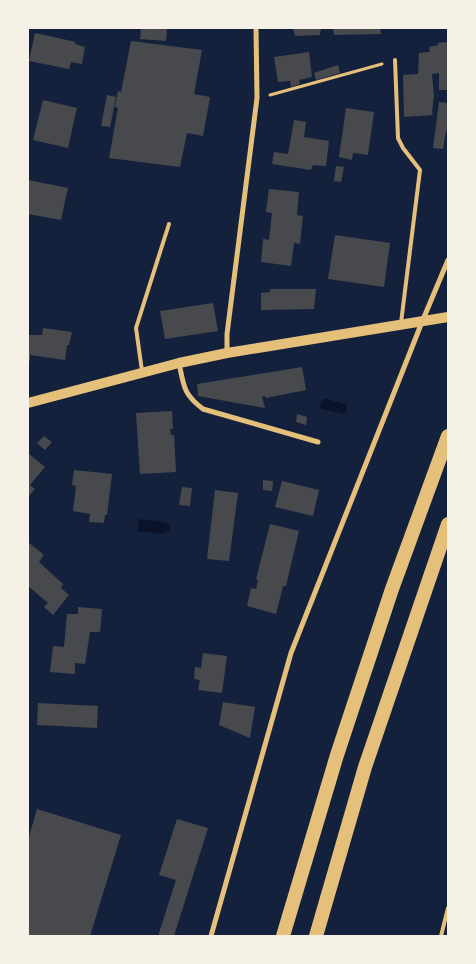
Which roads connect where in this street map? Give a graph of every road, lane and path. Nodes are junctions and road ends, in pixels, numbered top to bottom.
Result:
1 (256, 28) edge
2 (395, 60) joint
3 (257, 98) junction
4 (169, 224) dead end
5 (448, 260) edge
6 (447, 268) edge
7 (448, 317) edge
8 (422, 322) junction
9 (400, 326) junction
10 (227, 353) junction
11 (179, 363) junction
12 (143, 373) junction
13 (28, 403) edge
14 (448, 436) edge
15 (318, 442) dead end
16 (448, 524) edge
17 (448, 904) edge
18 (448, 910) edge
19 (211, 936) edge
20 (282, 936) edge
21 (316, 936) edge
22 (441, 936) edge

1 - 3 street
2 - 3 path
2 - 9 lane
3 - 10 street
4 - 12 lane
5 - 6 street
6 - 8 street
7 - 8 main road
8 - 9 main road
8 - 19 street
9 - 10 main road
10 - 11 main road
11 - 12 main road
11 - 15 street
12 - 13 main road
14 - 20 highway
16 - 21 highway
17 - 18 lane
18 - 22 lane

